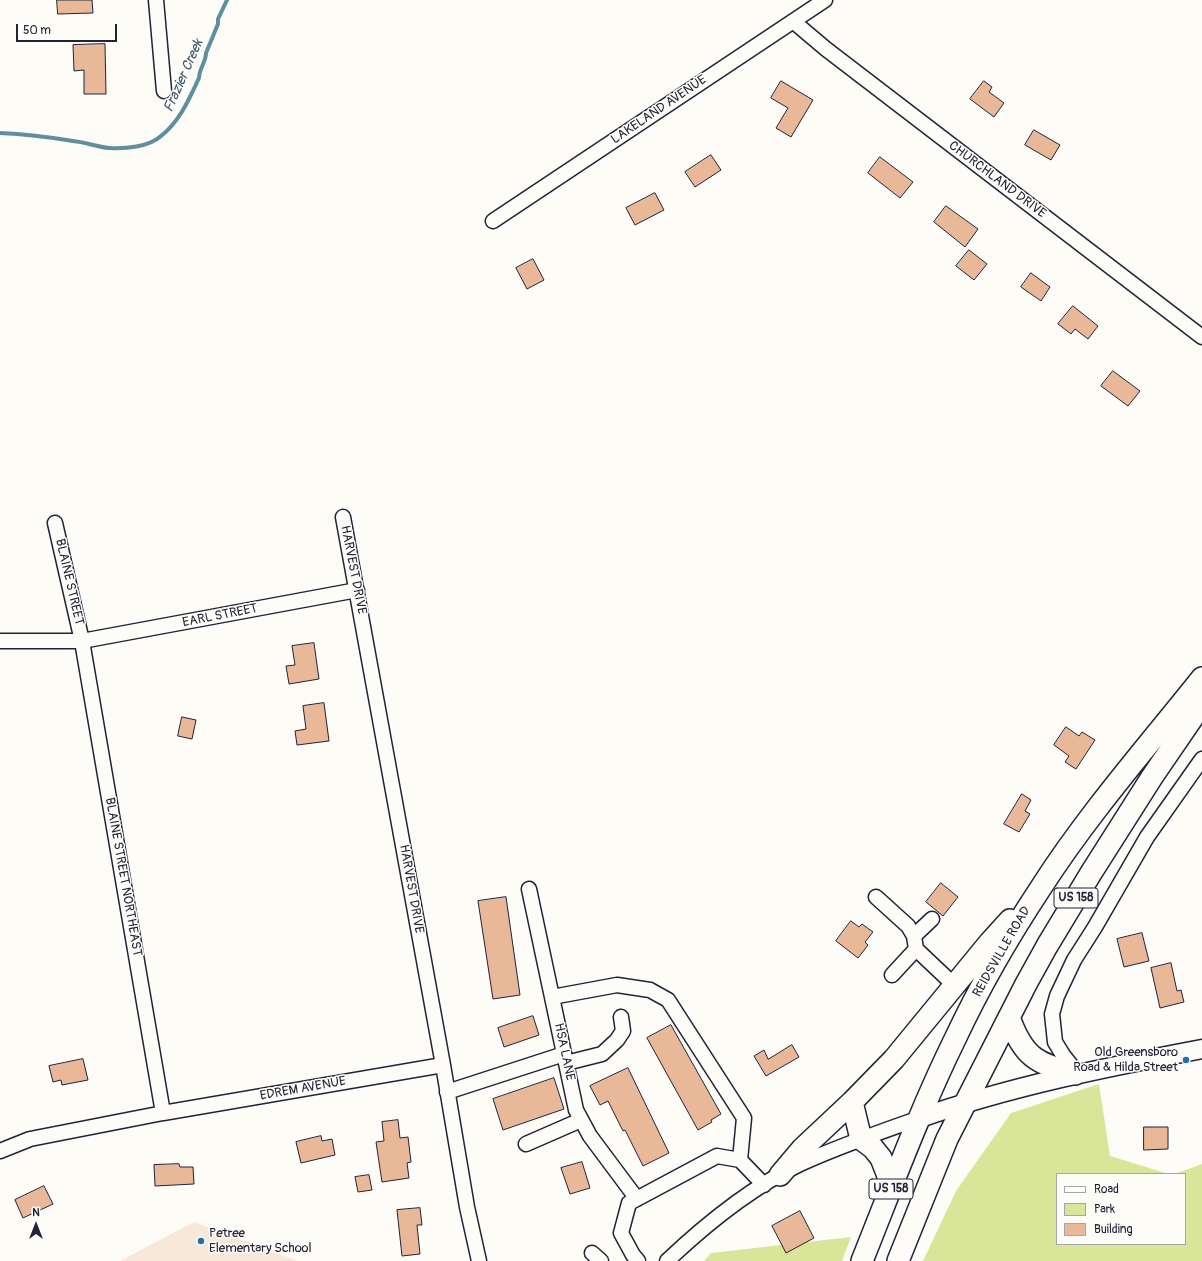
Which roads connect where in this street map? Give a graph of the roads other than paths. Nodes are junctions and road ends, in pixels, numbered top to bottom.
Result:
1 (156, 0) edge
2 (825, 0) edge
3 (794, 22) junction
4 (164, 91) dead end
5 (493, 221) dead end
6 (1202, 337) edge
7 (343, 517) dead end
8 (55, 523) dead end
9 (357, 590) junction
10 (0, 641) edge
11 (82, 641) junction
12 (1202, 678) edge
13 (1202, 704) edge
14 (1202, 759) edge
15 (529, 888) dead end
16 (1039, 889) junction
17 (876, 897) dead end
18 (932, 919) dead end
19 (915, 942) junction
20 (892, 975) dead end
21 (954, 985) junction
22 (552, 997) junction
23 (621, 1017) dead end
24 (1009, 1017) junction
25 (1202, 1049) edge
26 (565, 1059) junction
27 (443, 1065) junction
28 (1076, 1074) junction
29 (447, 1092) junction
30 (852, 1102) junction
31 (966, 1102) junction
32 (163, 1113) junction
33 (920, 1118) junction
34 (581, 1120) junction
35 (861, 1139) junction
36 (526, 1144) dead end
37 (0, 1151) edge
38 (740, 1160) junction
39 (772, 1180) junction
40 (891, 1189) junction
41 (637, 1199) junction
42 (478, 1261) edge
43 (638, 1261) edge
44 (668, 1261) edge
45 (862, 1261) edge
46 (898, 1261) edge

1 - 4 street
2 - 3 street, LAKELAND AVENUE
3 - 5 street, LAKELAND AVENUE
3 - 6 street, CHURCHLAND DRIVE
7 - 9 street, HARVEST DRIVE
8 - 11 street, BLAINE STREET
9 - 11 street, EARL STREET
9 - 27 street, HARVEST DRIVE
10 - 11 street, EARL STREET
11 - 32 street, BLAINE STREET NORTHEAST
12 - 16 highway, REIDSVILLE ROAD / US 158
13 - 24 highway, US 158
14 - 28 street
15 - 22 street, HSA LANE
16 - 21 highway
16 - 33 highway, REIDSVILLE ROAD / US 158
17 - 19 street
18 - 19 street
19 - 20 street
19 - 21 street
21 - 30 highway
22 - 26 street, HSA LANE
22 - 38 street
23 - 26 street
24 - 28 highway
24 - 31 highway, US 158
25 - 28 main road
26 - 29 street
26 - 34 street, HSA LANE
27 - 29 street, HARVEST DRIVE
27 - 32 street, EDREM AVENUE
28 - 31 main road
29 - 42 street, HARVEST DRIVE
30 - 35 highway
30 - 39 highway
31 - 33 main road
31 - 46 highway, US 158
32 - 37 street, EDREM AVENUE
33 - 35 street
33 - 40 highway, REIDSVILLE ROAD / US 158
34 - 36 street
34 - 41 street, HSA LANE
35 - 39 street
35 - 40 highway
38 - 39 street
38 - 41 street
39 - 44 street
40 - 45 highway, REIDSVILLE ROAD / US 158
41 - 43 street

